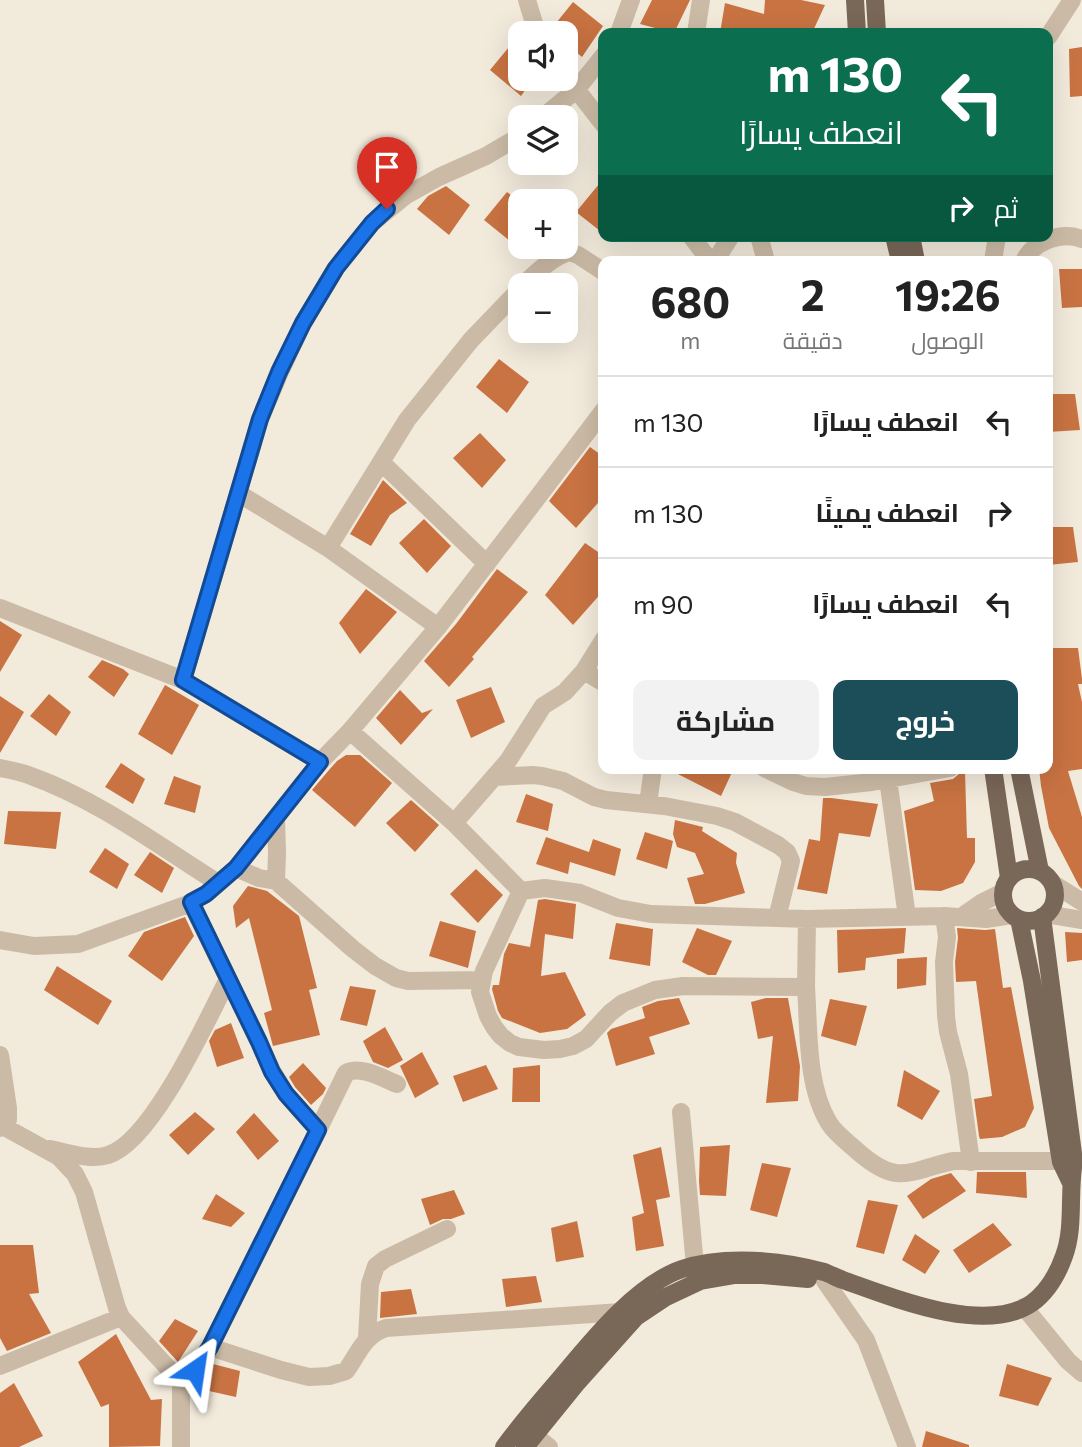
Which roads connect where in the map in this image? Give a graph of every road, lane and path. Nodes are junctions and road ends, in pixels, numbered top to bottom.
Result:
1 (527, 0) edge
2 (631, 0) edge
3 (701, 0) edge
4 (855, 0) edge
5 (875, 0) edge
6 (1072, 0) edge
7 (533, 21) edge
8 (621, 28) edge
9 (697, 28) edge
10 (857, 28) edge
11 (877, 28) edge
12 (1053, 29) edge
13 (598, 60) edge
14 (578, 77) edge
15 (564, 91) edge
16 (577, 91) edge
17 (553, 105) edge
18 (598, 117) edge
19 (508, 143) edge
20 (1053, 239) edge
21 (1082, 239) edge
22 (696, 242) edge
23 (726, 242) edge
24 (1042, 242) edge
25 (708, 256) edge
26 (716, 256) edge
27 (1026, 256) edge
28 (598, 268) edge
29 (538, 273) edge
30 (508, 302) edge
31 (598, 418) edge
32 (381, 462) junction
33 (238, 493) junction
34 (328, 548) junction
35 (487, 564) junction
36 (0, 608) edge
37 (438, 627) junction
38 (598, 649) edge
39 (584, 671) junction
40 (598, 679) edge
41 (183, 680) junction
42 (350, 731) junction
43 (320, 762) junction
44 (0, 768) edge
45 (652, 774) edge
46 (775, 774) edge
47 (901, 774) edge
48 (994, 774) edge
49 (1020, 774) edge
50 (494, 777) junction
51 (876, 777) edge
52 (648, 804) junction
53 (276, 818) junction
54 (454, 823) junction
55 (236, 868) junction
56 (1046, 877) junction
57 (276, 881) junction
58 (218, 883) junction
59 (1006, 885) junction
60 (521, 891) junction
61 (191, 902) junction
62 (1082, 902) edge
63 (1044, 916) junction
64 (907, 917) junction
65 (953, 917) junction
66 (1016, 917) junction
67 (777, 918) junction
68 (807, 919) junction
69 (1082, 920) edge
70 (0, 940) edge
71 (228, 979) junction
72 (481, 980) junction
73 (806, 987) junction
74 (0, 1055) edge
75 (397, 1084) dead end
76 (681, 1112) dead end
77 (2, 1127) edge
78 (318, 1130) junction
79 (45, 1148) junction
80 (971, 1161) junction
81 (1067, 1162) junction
82 (1076, 1206) edge
83 (447, 1229) dead end
84 (695, 1266) junction
85 (830, 1277) junction
86 (1024, 1307) junction
87 (621, 1312) junction
88 (121, 1317) junction
89 (367, 1338) junction
90 (210, 1347) junction
91 (0, 1366) edge
92 (1082, 1373) edge
93 (181, 1382) junction
94 (530, 1441) edge
95 (181, 1447) edge
96 (504, 1447) edge
97 (549, 1447) edge
98 (908, 1447) edge

1 - 7 street
2 - 8 street
3 - 9 street
4 - 10 main road
5 - 11 main road
6 - 12 street
13 - 14 street
15 - 17 street
16 - 18 street
19 - 33 street
20 - 21 street
22 - 25 street
23 - 26 street
24 - 27 street
28 - 29 street
30 - 32 street
31 - 35 street
32 - 34 street
32 - 35 street
33 - 34 street
33 - 41 street
34 - 37 street
35 - 37 street
36 - 41 street
37 - 42 street
38 - 39 street
39 - 40 street
39 - 50 street
41 - 43 street
42 - 43 street
42 - 54 street
43 - 53 street
44 - 58 street
45 - 52 street
46 - 51 street
47 - 51 street
48 - 59 main road
49 - 56 main road
50 - 52 street
50 - 54 street
51 - 64 street
52 - 67 street
53 - 55 street
53 - 57 street
54 - 60 street
55 - 57 street
55 - 58 street
56 - 59 main road
56 - 62 street
56 - 63 main road
57 - 72 street
58 - 61 street
59 - 65 street
59 - 66 main road
60 - 67 street
60 - 72 street
61 - 70 street
61 - 71 street
63 - 66 main road
63 - 69 street
63 - 81 main road
64 - 65 street
64 - 68 street
65 - 66 street
65 - 80 street
66 - 81 main road
67 - 68 street
68 - 73 street
71 - 78 street
71 - 79 street
72 - 73 street
73 - 80 street
74 - 77 street
75 - 78 street
76 - 84 street
77 - 79 street
78 - 90 street
79 - 88 street
80 - 81 street
81 - 82 main road
82 - 86 main road
83 - 89 street
84 - 85 main road
84 - 87 main road
85 - 86 main road
85 - 94 main road
85 - 98 street
86 - 92 street
87 - 89 street
87 - 96 main road
88 - 91 street
88 - 93 street
89 - 90 street
90 - 93 street
93 - 95 street
94 - 97 street

